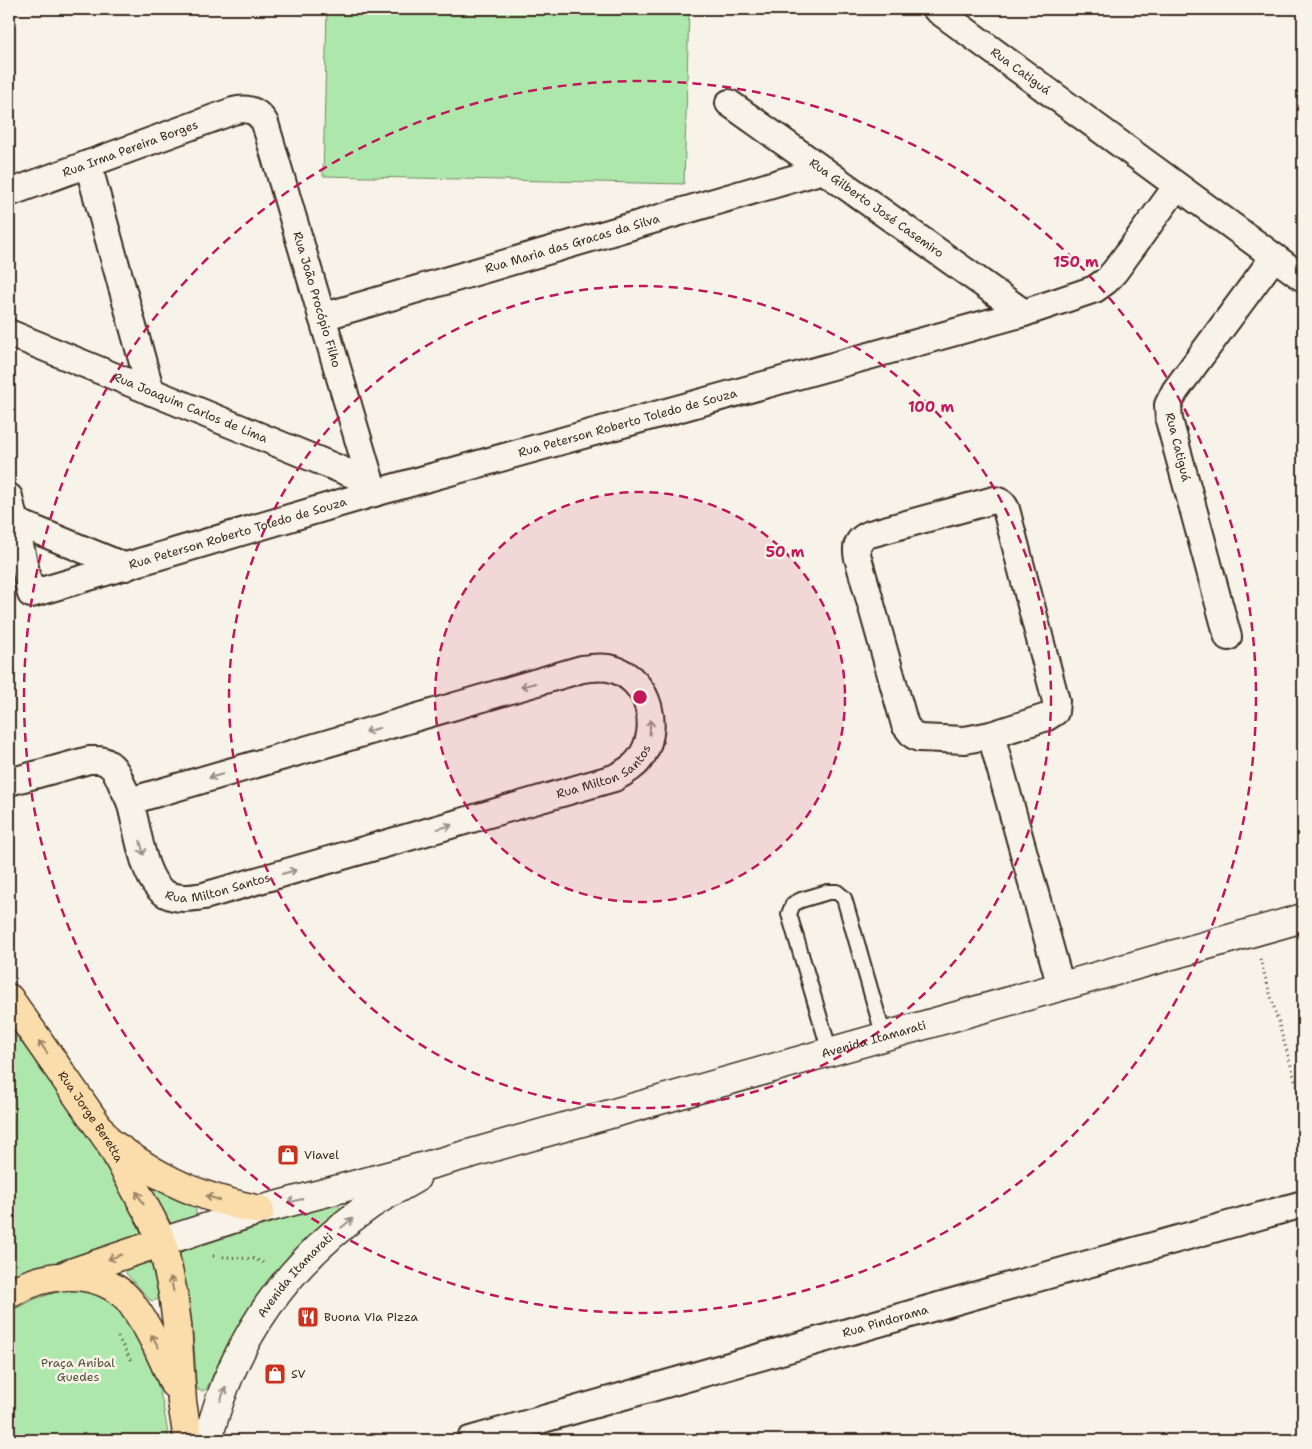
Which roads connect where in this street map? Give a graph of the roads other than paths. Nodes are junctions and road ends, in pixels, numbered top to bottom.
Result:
1 (936, 9) edge
2 (729, 103) dead end
3 (252, 110) joint
4 (88, 164) junction
5 (823, 170) junction
6 (1177, 186) junction
7 (9, 193) edge
8 (1274, 256) junction
9 (1303, 278) edge
10 (1024, 313) junction
11 (322, 317) junction
12 (9, 333) edge
13 (151, 392) junction
14 (373, 487) junction
15 (12, 509) edge
16 (126, 567) junction
17 (1228, 637) dead end
18 (991, 735) junction
19 (9, 782) edge
20 (130, 801) junction
21 (1303, 918) edge
22 (1061, 987) junction
23 (9, 998) edge
24 (884, 1037) junction
25 (830, 1052) junction
26 (110, 1143) junction
27 (444, 1161) junction
28 (1303, 1204) edge
29 (260, 1210) junction
30 (162, 1242) junction
31 (65, 1275) junction
32 (9, 1294) edge
33 (182, 1402) junction
34 (188, 1440) edge
35 (208, 1440) edge
36 (470, 1440) edge

1 - 6 street, Rua Catiguá
2 - 5 street, Rua Gilberto José Casemiro
3 - 4 street, Rua Irma Pereira Borges
3 - 11 street, Rua João Procópio Filho
4 - 7 street, Rua Irma Pereira Borges
4 - 13 street
5 - 10 street, Rua Gilberto José Casemiro
5 - 11 street, Rua Maria das Gracas da Silva
6 - 8 street, Rua Catiguá
6 - 10 street, Rua Peterson Roberto Toledo de Souza
8 - 9 street, Rua Catiguá
8 - 17 street, Rua Catiguá
10 - 14 street, Rua Peterson Roberto Toledo de Souza
11 - 14 street, Rua João Procópio Filho
12 - 13 street, Rua Joaquim Carlos de Lima
13 - 14 street, Rua Joaquim Carlos de Lima
14 - 16 street, Rua Peterson Roberto Toledo de Souza
15 - 16 street
15 - 16 street, Rua Peterson Roberto Toledo de Souza
18 - 18 street
18 - 22 street
19 - 20 street, Rua Milton Santos
20 -> 20 street, Rua Milton Santos
21 - 22 main road, Avenida Itamarati
22 - 24 main road, Avenida Itamarati
26 -> 23 main road, Rua Jorge Beretta
24 - 25 main road, Avenida Itamarati
24 - 25 lane
25 - 27 main road, Avenida Itamarati
29 -> 26 main road
30 -> 26 main road, Rua Jorge Beretta
27 -> 29 main road, Avenida Itamarati
35 -> 27 main road, Avenida Itamarati
28 - 36 street, Rua Pindorama
29 - 30 main road, Avenida Itamarati
30 -> 31 main road
33 -> 30 main road
31 - 32 main road
33 -> 31 main road
33 - 34 main road

